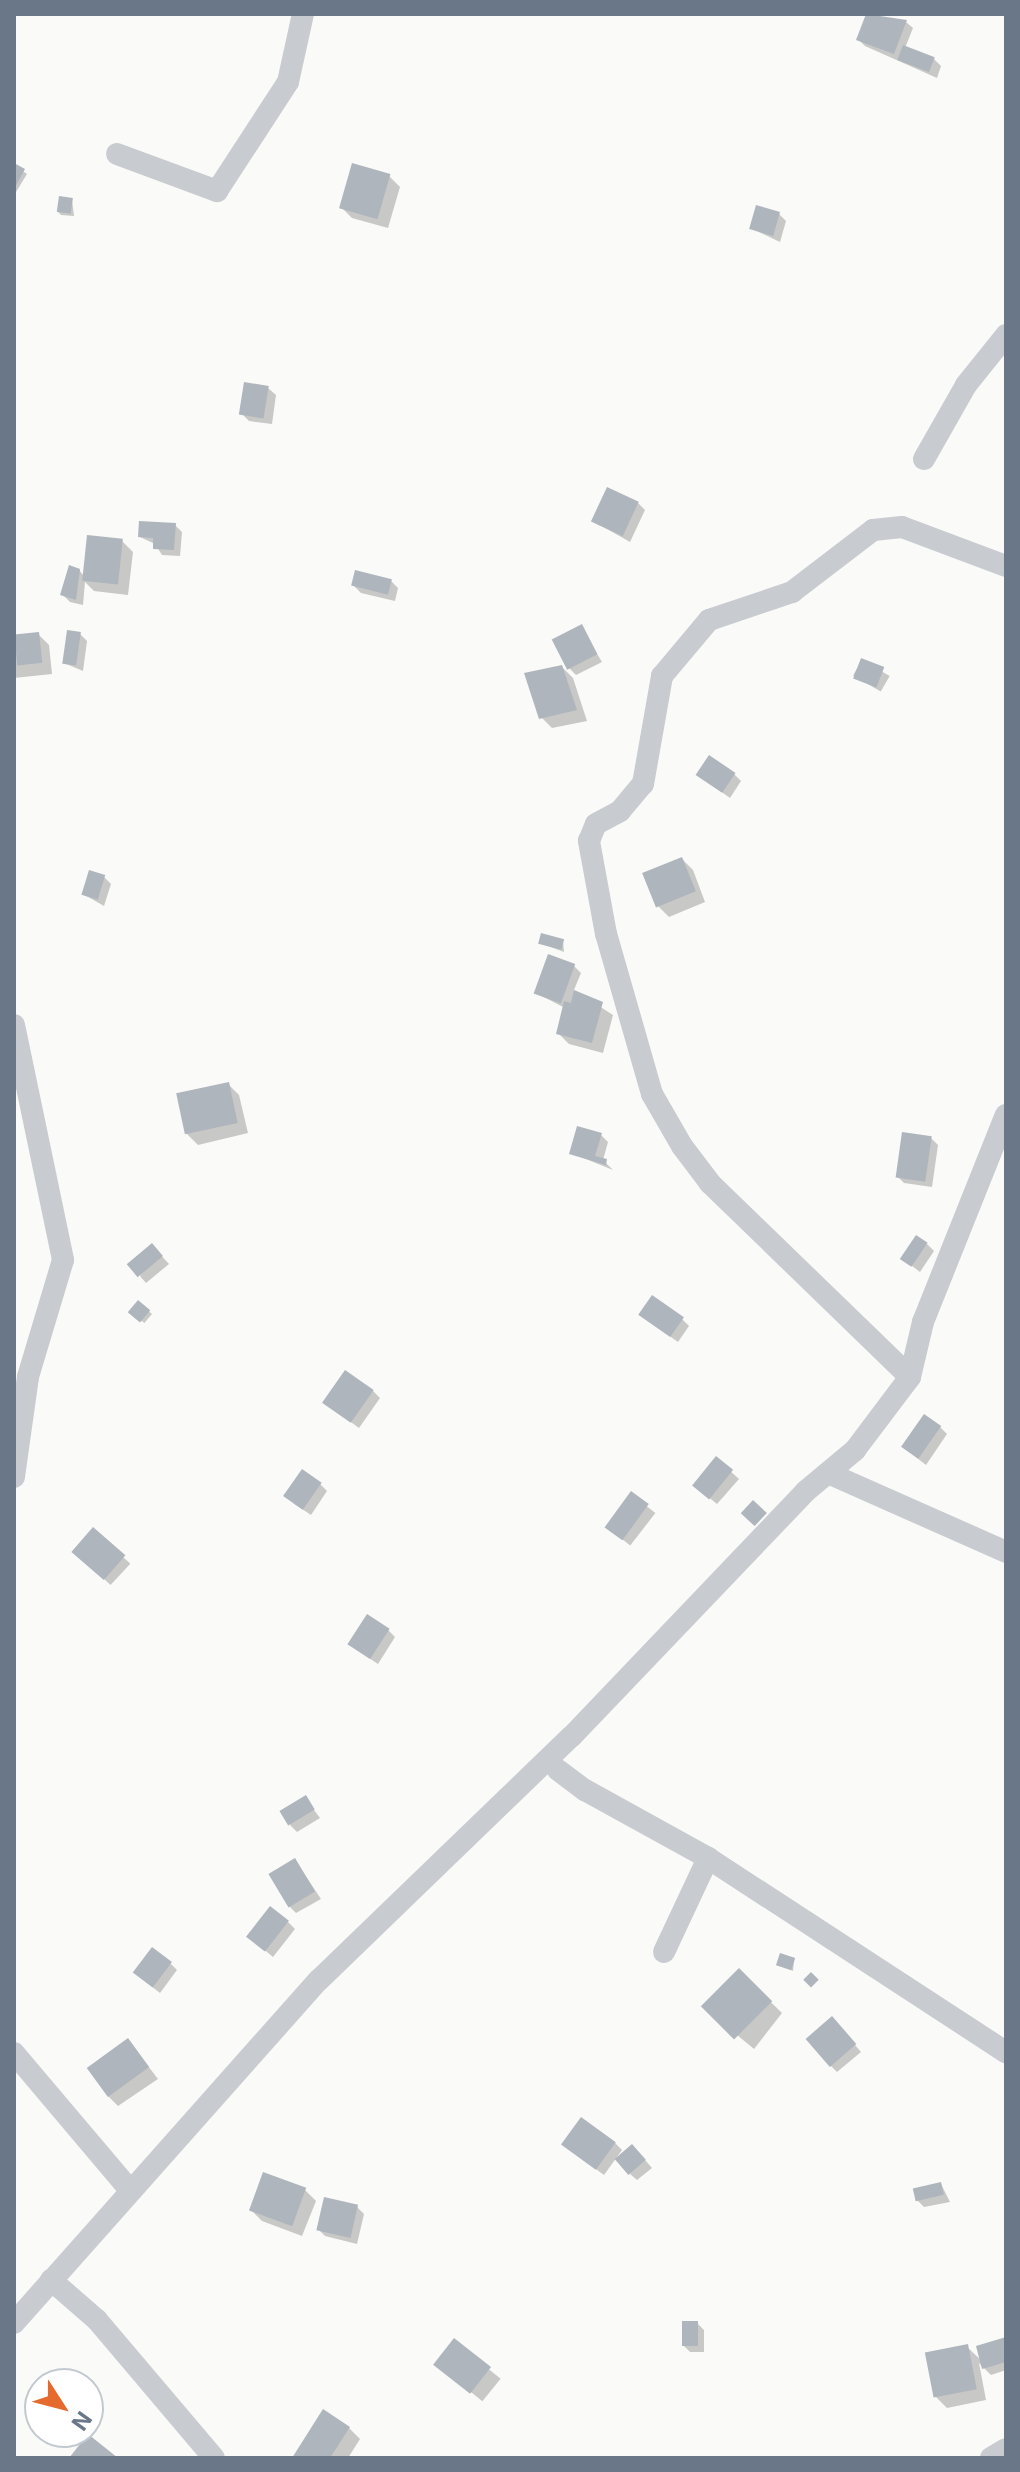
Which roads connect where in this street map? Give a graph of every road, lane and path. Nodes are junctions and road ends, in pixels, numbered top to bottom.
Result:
1 (303, 14) edge
2 (117, 154) dead end
3 (1006, 335) edge
4 (924, 459) dead end
5 (1006, 566) edge
6 (14, 1025) edge
7 (1006, 1115) edge
8 (910, 1377) junction
9 (828, 1473) junction
10 (14, 1477) edge
11 (1006, 1552) edge
12 (572, 1736) junction
13 (558, 1770) junction
14 (520, 1782) junction
15 (708, 1858) junction
16 (664, 1952) dead end
17 (1006, 2052) edge
18 (14, 2053) edge
19 (129, 2189) junction
20 (51, 2280) junction
21 (14, 2323) edge
22 (1006, 2449) edge
23 (214, 2458) edge
24 (991, 2458) edge

1 - 2 street
3 - 4 street
5 - 8 street
6 - 10 street
7 - 8 street
8 - 9 street
9 - 11 street
9 - 12 street
12 - 13 street
12 - 14 street
13 - 14 street
13 - 15 street
14 - 19 street
15 - 16 street
15 - 17 street
18 - 19 street
19 - 20 street
20 - 21 street
20 - 23 street
22 - 24 street

